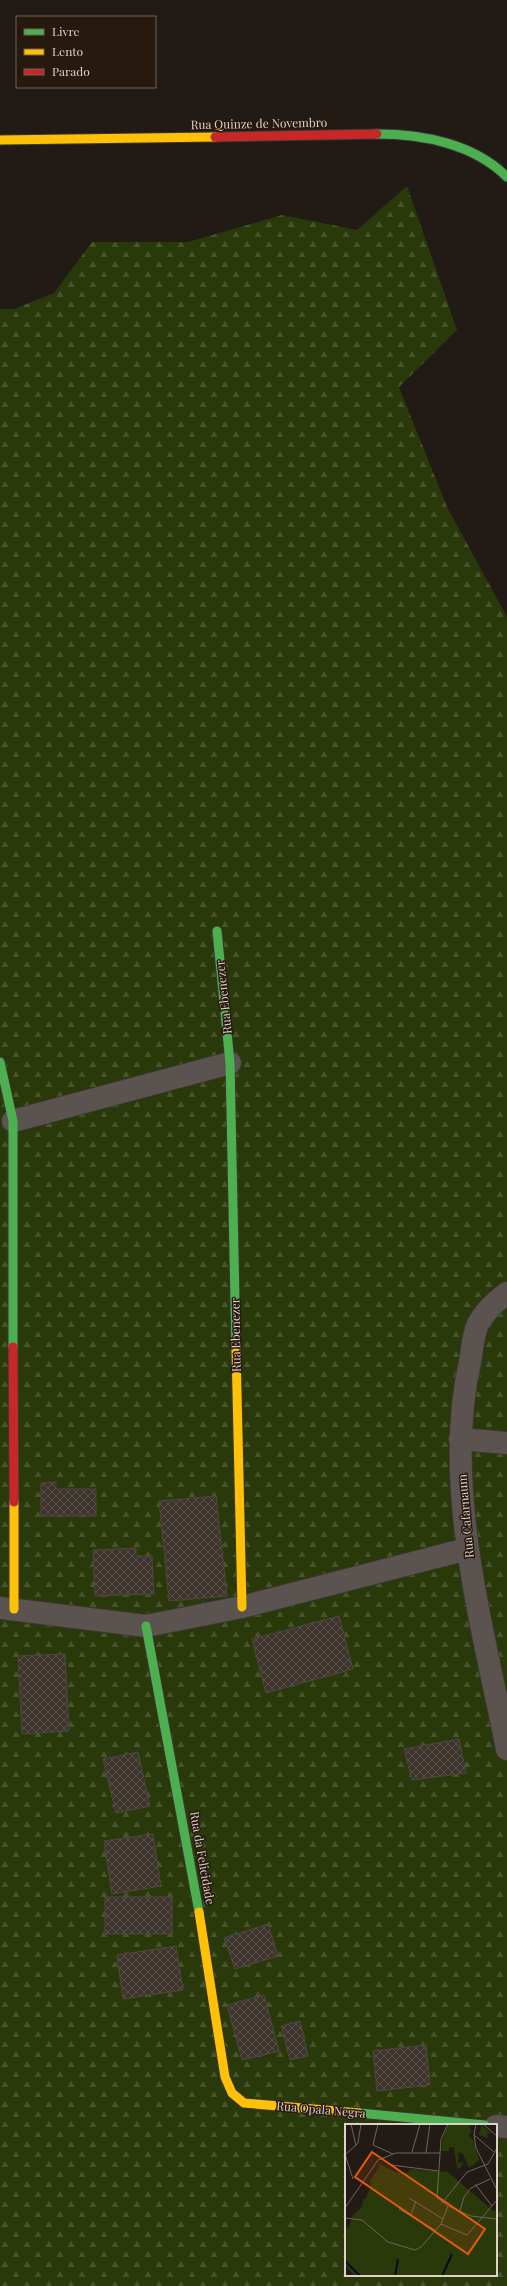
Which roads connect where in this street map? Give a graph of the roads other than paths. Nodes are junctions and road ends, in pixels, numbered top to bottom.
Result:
1 (0, 140) edge
2 (507, 177) edge
3 (217, 932) dead end
4 (0, 1062) edge
5 (230, 1063) junction
6 (13, 1121) junction
7 (507, 1293) edge
8 (460, 1439) junction
9 (507, 1443) edge
10 (467, 1549) junction
11 (242, 1607) junction
12 (7, 1608) edge
13 (146, 1626) junction
14 (507, 1749) edge
15 (232, 2094) joint
16 (475, 2124) edge
17 (497, 2126) edge
18 (507, 2127) edge

1 - 2 street, Rua Quinze de Novembro
3 - 5 street, Rua Ebenezer
4 - 6 street
5 - 6 street
5 - 11 street, Rua Ebenezer
6 - 12 street
7 - 8 street, Rua Cafarnaum
8 - 9 street
8 - 10 street, Rua Cafarnaum
10 - 11 street
10 - 14 street, Rua Cafarnaum
11 - 13 street
12 - 13 street
13 - 15 street, Rua da Felicidade
15 - 16 street, Rua Opala Negra
17 - 18 street

